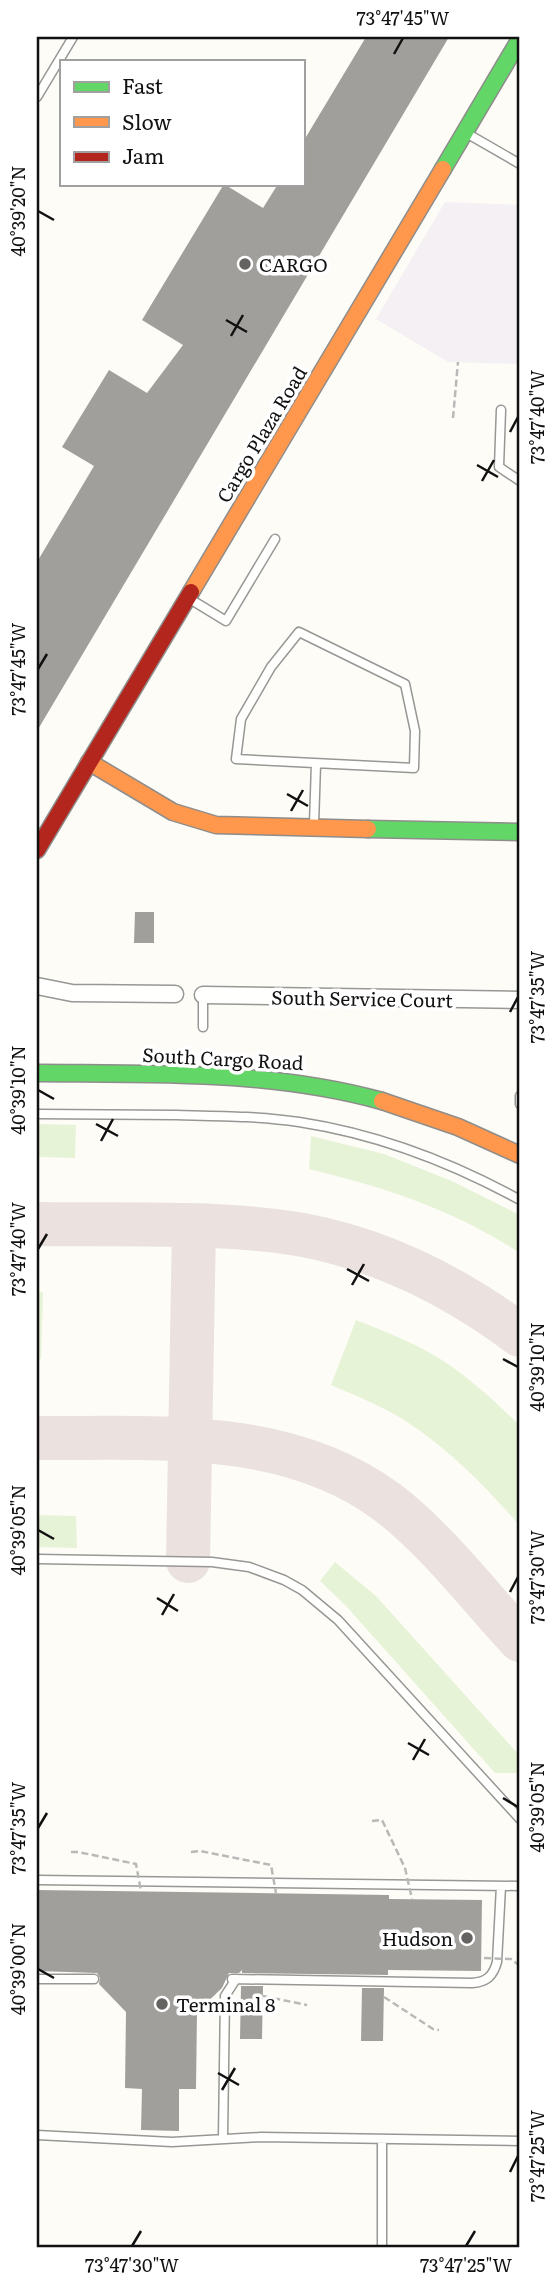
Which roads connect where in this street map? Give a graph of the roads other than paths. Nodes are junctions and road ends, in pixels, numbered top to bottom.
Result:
1 (73, 37) edge
2 (520, 39) edge
3 (37, 97) edge
4 (465, 132) junction
5 (520, 164) edge
6 (501, 410) dead end
7 (520, 481) edge
8 (275, 540) dead end
9 (188, 598) junction
10 (89, 762) junction
11 (316, 764) junction
12 (314, 828) junction
13 (520, 832) edge
14 (37, 850) edge
15 (37, 986) edge
16 (175, 994) dead end
17 (203, 995) joint
18 (520, 1000) edge
19 (203, 1027) dead end
20 (37, 1073) edge
21 (520, 1097) edge
22 (520, 1104) edge
23 (37, 1114) edge
24 (520, 1155) edge
25 (520, 1200) edge
26 (37, 1559) edge
27 (520, 1819) edge
28 (37, 1880) edge
29 (501, 1886) junction
30 (520, 1886) edge
31 (37, 1979) edge
32 (94, 1979) dead end
33 (37, 2135) edge
34 (223, 2138) junction
35 (382, 2139) junction
36 (520, 2141) edge
37 (382, 2248) edge

1 - 3 lane
2 - 4 street, Cargo Plaza Road
4 - 5 lane
4 - 9 street, Cargo Plaza Road
6 - 7 lane
8 - 9 lane
9 - 10 street, Cargo Plaza Road
10 - 12 street
10 - 14 street, Cargo Plaza Road
11 - 11 lane
11 - 12 lane
12 - 13 street
15 - 16 street
17 - 18 street, South Service Court
17 - 19 lane
20 - 24 street, South Cargo Road
21 - 22 lane
23 - 25 lane
26 - 27 lane
28 - 29 lane
29 - 30 lane
29 - 34 lane
31 - 32 lane
33 - 34 lane
34 - 35 lane
35 - 36 lane
35 - 37 lane

